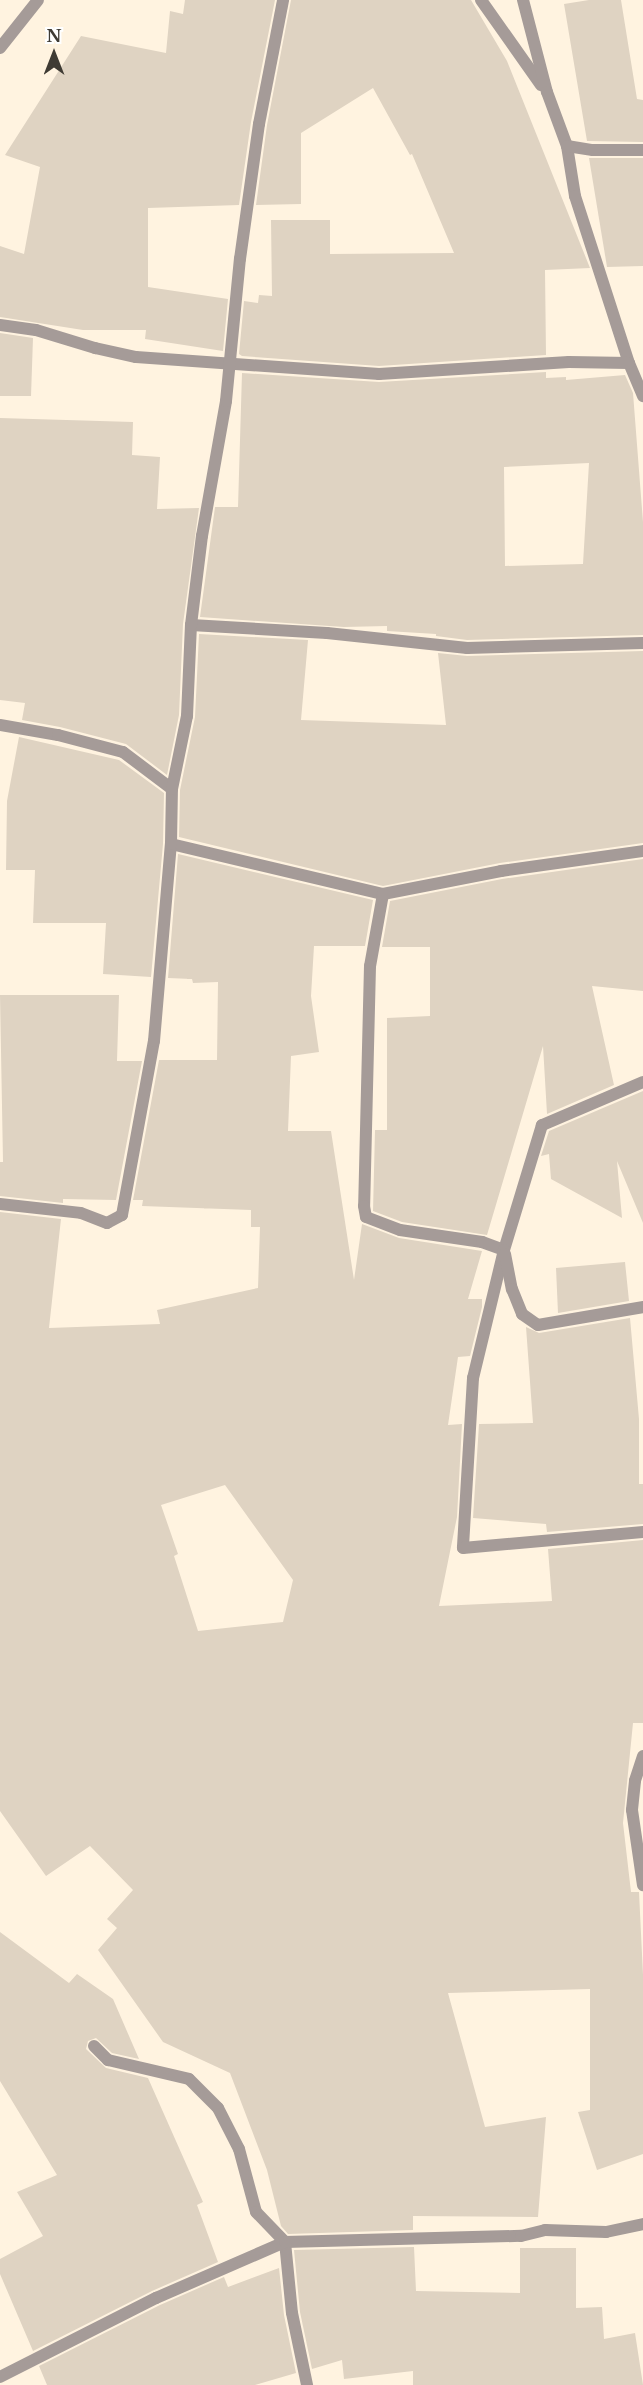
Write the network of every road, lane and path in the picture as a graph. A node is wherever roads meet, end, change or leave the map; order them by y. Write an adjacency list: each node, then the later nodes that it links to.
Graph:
1 (38, 0): 5 (street)
2 (283, 0): 10 (street)
3 (481, 0): 6 (street)
4 (523, 0): 6 (street)
5 (0, 48)
6 (547, 92): 7 (street)
7 (567, 146): 8 (street); 11 (street)
8 (643, 150)
9 (0, 325): 10 (street)
10 (229, 363): 11 (street); 13 (street)
11 (629, 363): 12 (street)
12 (642, 391)
13 (191, 625): 14 (street); 16 (street)
14 (643, 643)
15 (0, 725): 16 (street)
16 (172, 789): 17 (street)
17 (171, 844): 19 (street); 21 (street)
18 (643, 851): 19 (street)
19 (383, 894): 22 (street)
20 (643, 1082): 22 (street)
21 (0, 1204)
22 (504, 1250): 23 (street); 24 (street)
23 (643, 1307)
24 (643, 1532)
25 (643, 1756): 26 (street)
26 (643, 1885)
27 (94, 2046): 29 (street)
28 (643, 2224): 29 (street)
29 (285, 2242): 30 (street); 31 (street)
30 (0, 2378)
31 (307, 2385)

